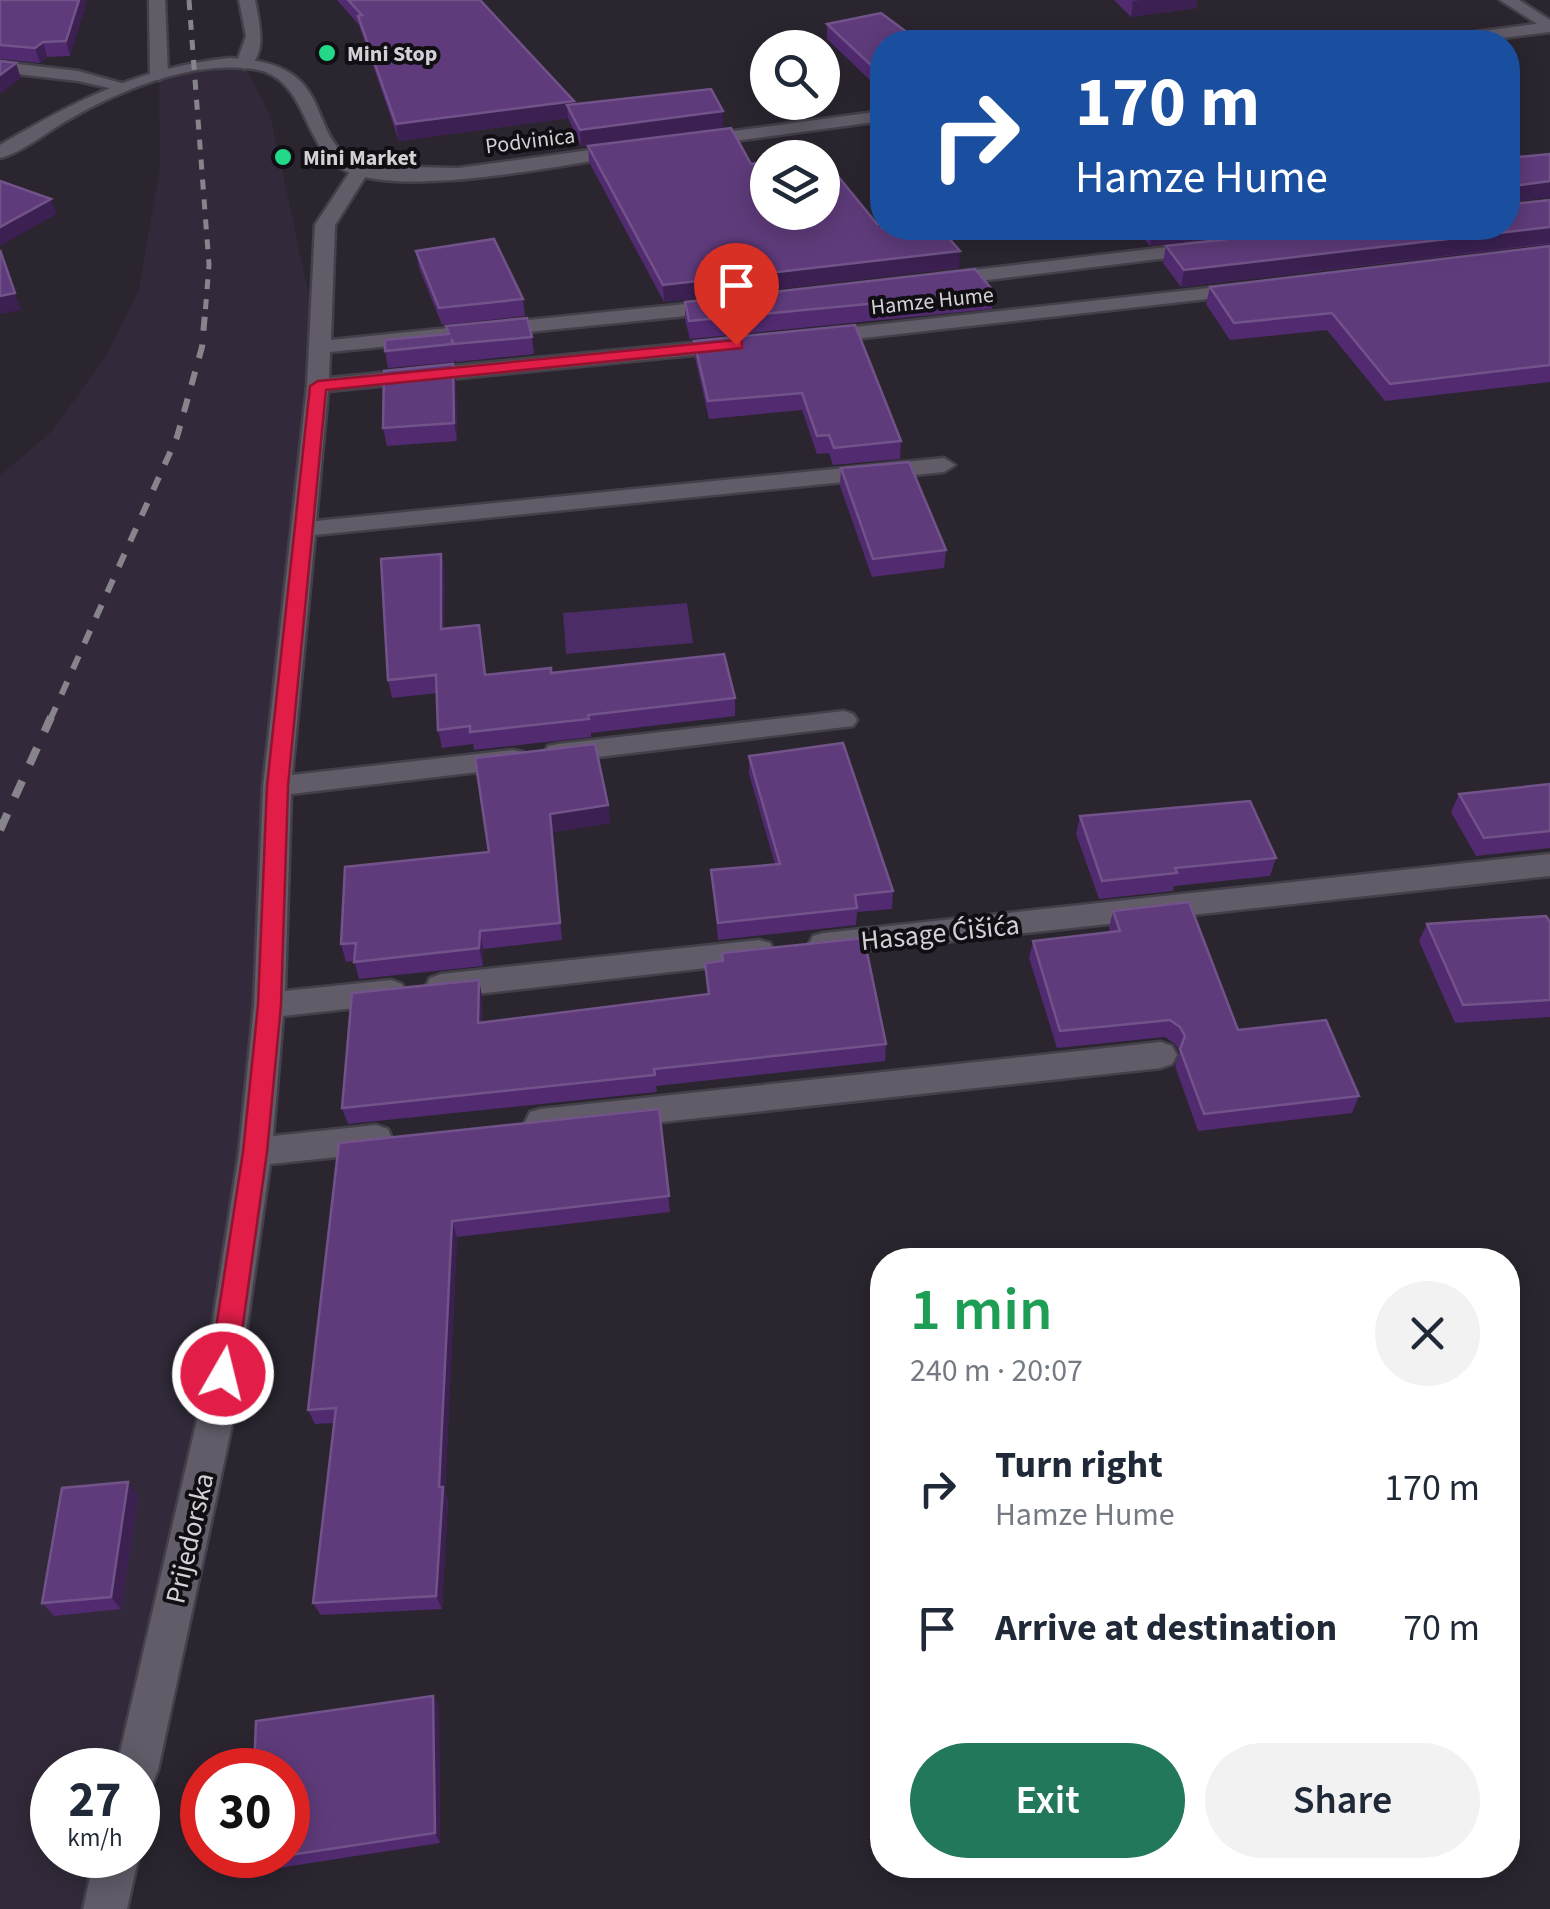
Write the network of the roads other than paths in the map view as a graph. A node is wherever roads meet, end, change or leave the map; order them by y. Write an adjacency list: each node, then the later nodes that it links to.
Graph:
1 (157, 0): 8 (street)
2 (246, 0): 6 (street)
3 (1508, 0): 4 (street)
4 (1550, 27): 5 (street)
5 (1520, 31)
6 (244, 64): 8 (street); 12 (street)
7 (0, 67): 9 (street)
8 (159, 75): 9 (street)
9 (122, 86): 11 (street)
10 (870, 118): 12 (street, Podvinica)
11 (0, 154)
12 (360, 171): 19 (street, Prijedorska)
13 (1222, 247): 14 (street)
14 (909, 284)
15 (1276, 286): 17 (street, Hamze Hume)
16 (753, 302): 19 (street)
17 (806, 338)
18 (748, 344): 20 (street)
19 (320, 347): 20 (street, Prijedorska)
20 (318, 386): 22 (street, Prijedorska)
21 (944, 466): 22 (street)
22 (305, 529): 24 (street, Prijedorska)
23 (844, 720): 24 (street)
24 (277, 786): 26 (street, Prijedorska)
25 (1550, 865): 26 (street, Hasage Ćišića)
26 (270, 1005): 30 (street, Prijedorska)
27 (1161, 1055): 28 (street)
28 (511, 1125)
29 (412, 1136): 30 (street)
30 (255, 1152): 31 (street, Prijedorska)
31 (142, 1748)
32 (112, 1878): 33 (street)
33 (105, 1909)

